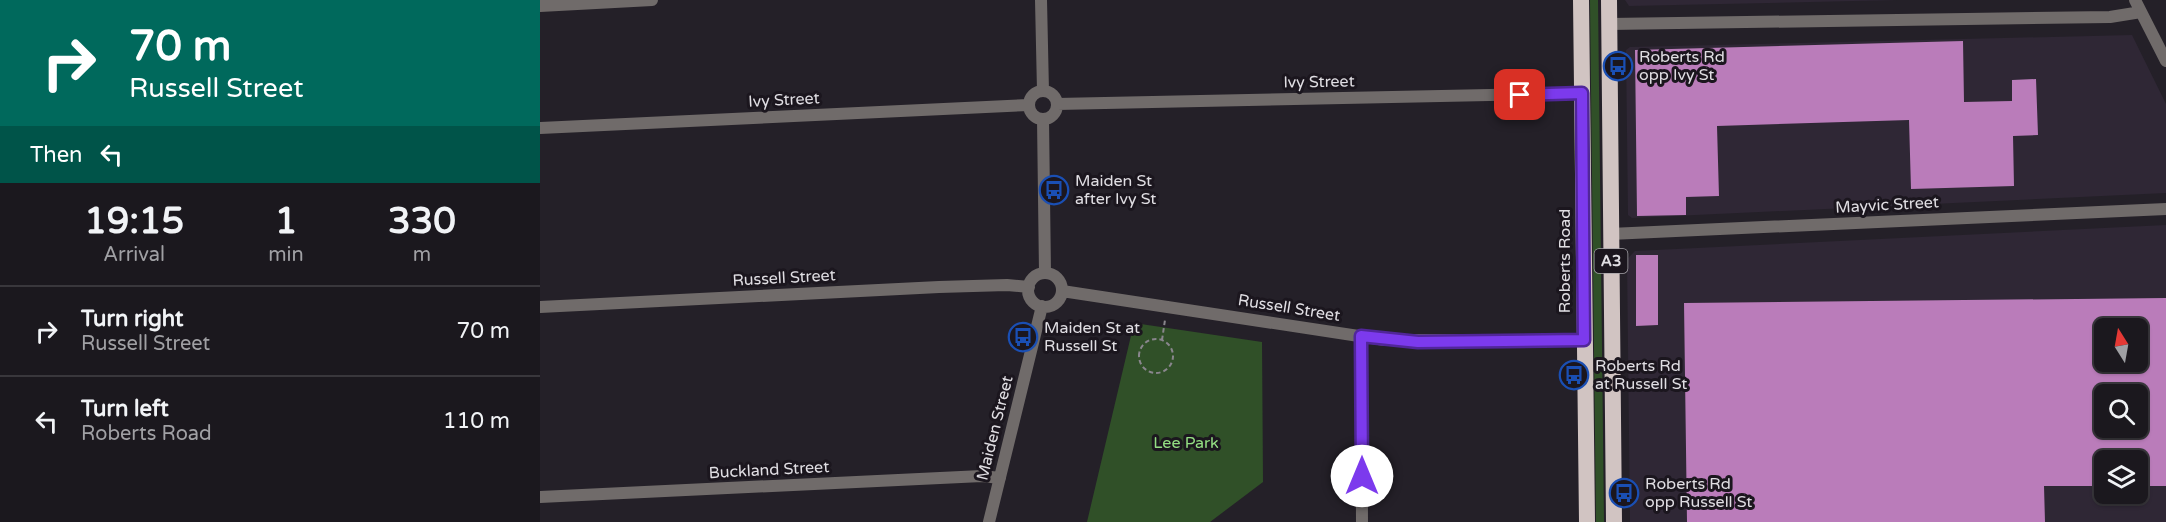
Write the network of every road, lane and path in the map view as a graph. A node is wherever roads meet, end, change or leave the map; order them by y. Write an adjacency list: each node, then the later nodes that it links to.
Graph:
1 (652, 0): 6 (street)
2 (1041, 0): 10 (street)
3 (1581, 0): 11 (highway, Roberts Road / A3)
4 (1609, 0): 8 (highway, A3)
5 (2135, 0): 7 (street)
6 (540, 6)
7 (2141, 12): 8 (street); 9 (street)
8 (1609, 24): 17 (highway, A3)
9 (2166, 61)
10 (1043, 91): 12 (street); 13 (street)
11 (1582, 93): 12 (street, Ivy Street); 26 (highway, Roberts Road / A3)
12 (1057, 104): 14 (street)
13 (1029, 105): 14 (street); 15 (street, Ivy Street)
14 (1043, 119): 18 (street)
15 (540, 128)
16 (2166, 209): 17 (street, Mayvic Street)
17 (1610, 234): 32 (highway, A3)
18 (1045, 273): 19 (street); 20 (street)
19 (1029, 287): 22 (street); 23 (street, Russell Street)
20 (1062, 291): 21 (street, Russell Street); 22 (street)
21 (1167, 305): 24 (street, Russell Street); 25 (path)
22 (1042, 306): 27 (street, Maiden Street)
23 (540, 307)
24 (1361, 336): 26 (street, Russell Street); 30 (street)
25 (1162, 340): 25 (path)
26 (1584, 340): 31 (highway, Roberts Road / A3)
27 (1000, 477): 28 (street, Buckland Street); 29 (street, Maiden Street)
28 (540, 497)
29 (989, 522)
30 (1362, 522)
31 (1587, 522)
32 (1614, 522)

